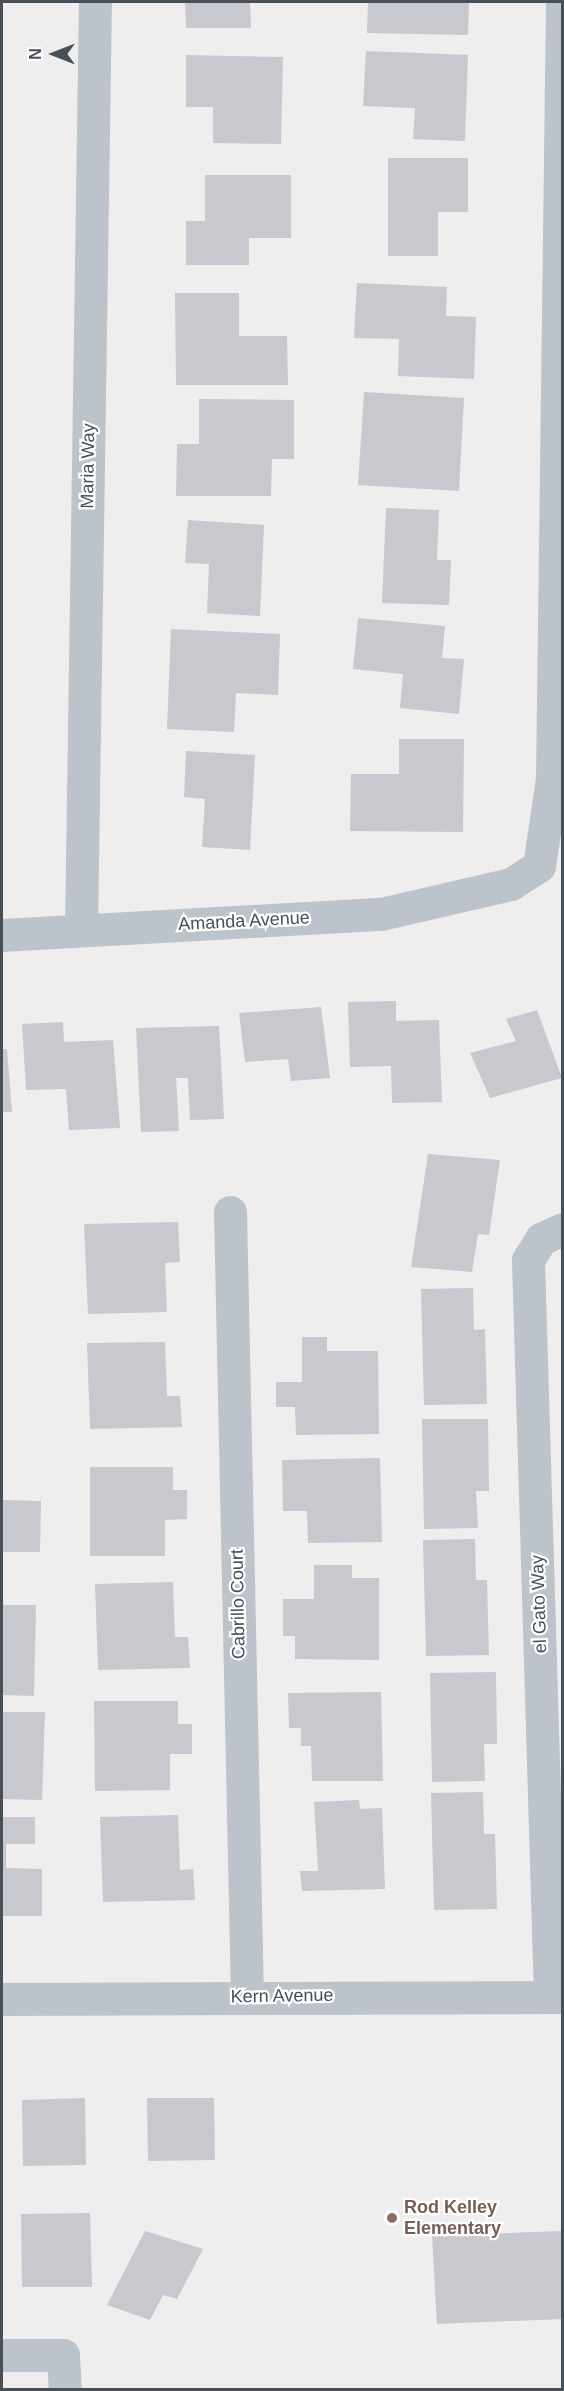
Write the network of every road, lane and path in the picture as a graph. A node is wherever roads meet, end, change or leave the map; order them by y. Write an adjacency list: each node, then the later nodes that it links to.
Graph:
1 (95, 2): 3 (street, Maria Way)
2 (562, 2): 3 (street, Amanda Avenue)
3 (81, 930): 4 (street, Amanda Avenue)
4 (2, 935)
5 (230, 1212): 7 (street, Cabrillo Court)
6 (562, 1229): 8 (street, el Gato Way)
7 (247, 1996): 8 (street, Kern Avenue); 9 (street, Kern Avenue)
8 (556, 1997)
9 (2, 1999)
10 (2, 2355): 11 (street)
11 (65, 2390)

